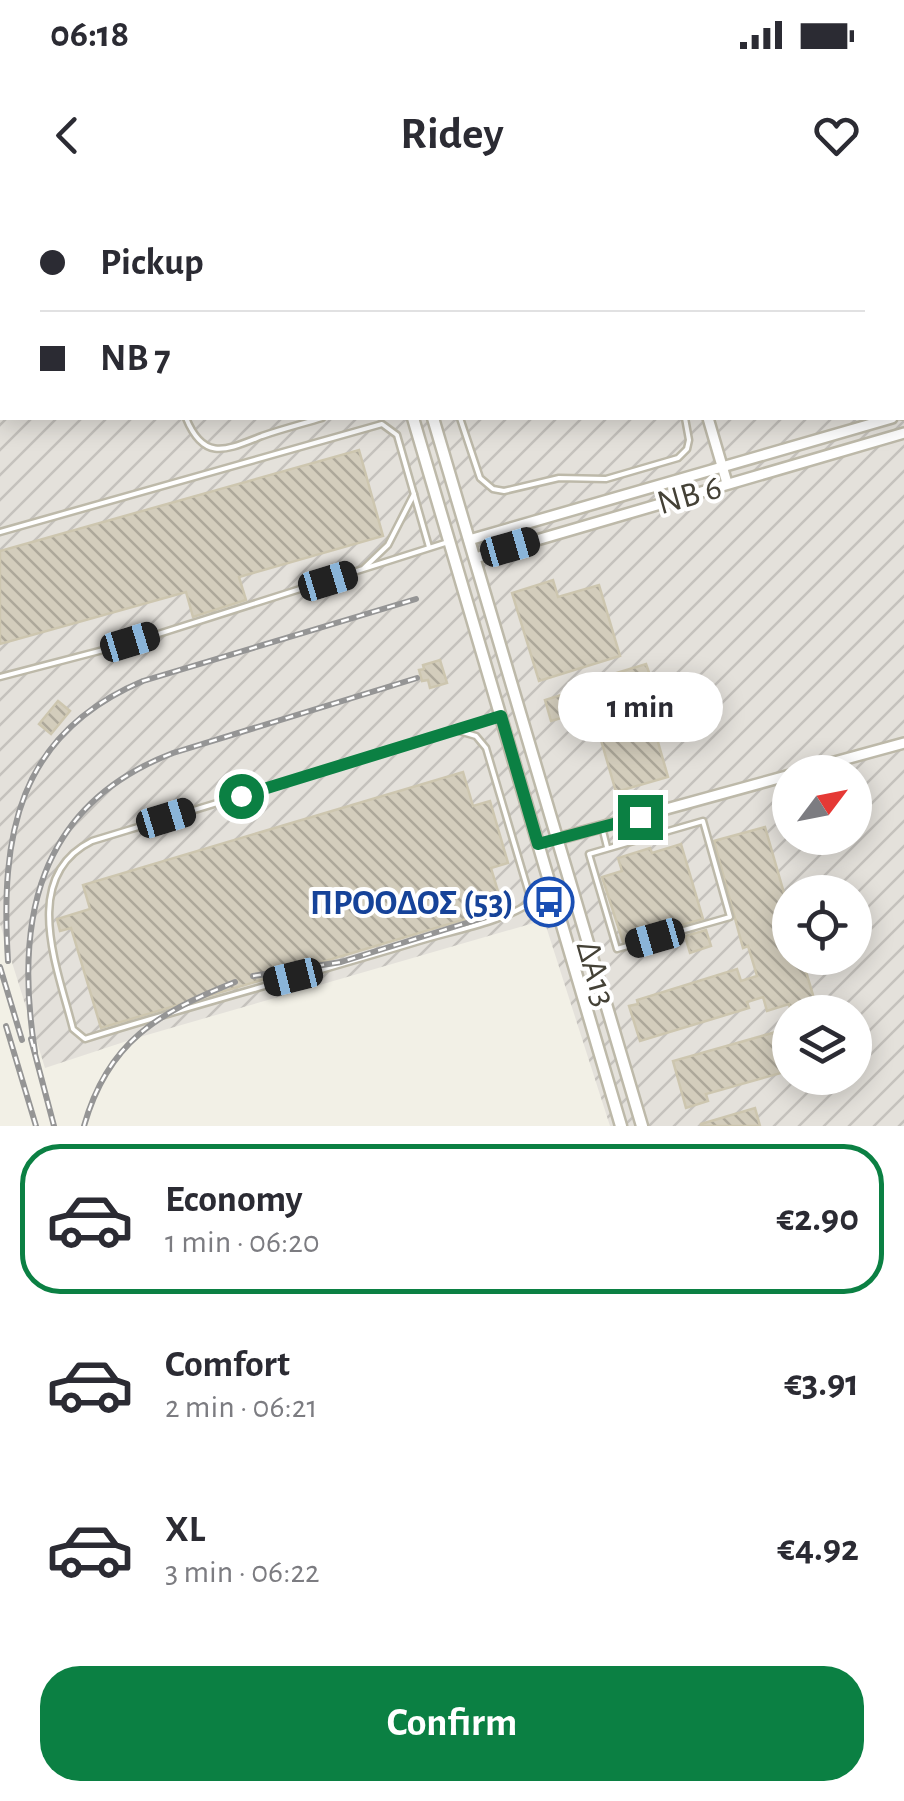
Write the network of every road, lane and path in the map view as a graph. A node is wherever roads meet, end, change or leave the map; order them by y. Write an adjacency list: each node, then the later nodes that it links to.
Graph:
1 (187, 420): 10 (lane)
2 (285, 420): 10 (lane)
3 (315, 420): 10 (lane)
4 (415, 420): 18 (street, ΔΑ13)
5 (434, 420): 16 (street, ΔΑ13)
6 (461, 420): 7 (lane)
7 (686, 420)
8 (709, 420): 12 (street)
9 (885, 420): 12 (street, ΝΒ 6)
10 (288, 428)
11 (904, 433): 13 (street, ΝΒ 6)
12 (722, 466): 13 (street); 16 (street, ΝΒ 6)
13 (727, 483): 19 (street, ΝΒ 6)
14 (414, 494): 15 (lane); 17 (lane); 20 (lane)
15 (0, 532)
16 (469, 540): 18 (street); 19 (street, ΔΑ13)
17 (429, 548): 18 (lane); 20 (lane)
18 (452, 548): 19 (street); 22 (street, ΔΑ13)
19 (474, 558): 28 (street, ΔΑ13)
20 (362, 570): 21 (lane)
21 (0, 677)
22 (501, 716): 23 (lane); 29 (street, ΔΑ13)
23 (459, 731): 23 (lane)
24 (904, 743): 25 (street)
25 (860, 755)
26 (772, 780): 27 (street)
27 (602, 827): 28 (street); 30 (lane)
28 (557, 839): 29 (street); 32 (street, ΔΑ13)
29 (538, 844): 31 (street, ΔΑ13)
30 (608, 849): 30 (lane)
31 (621, 1126)
32 (642, 1126)

